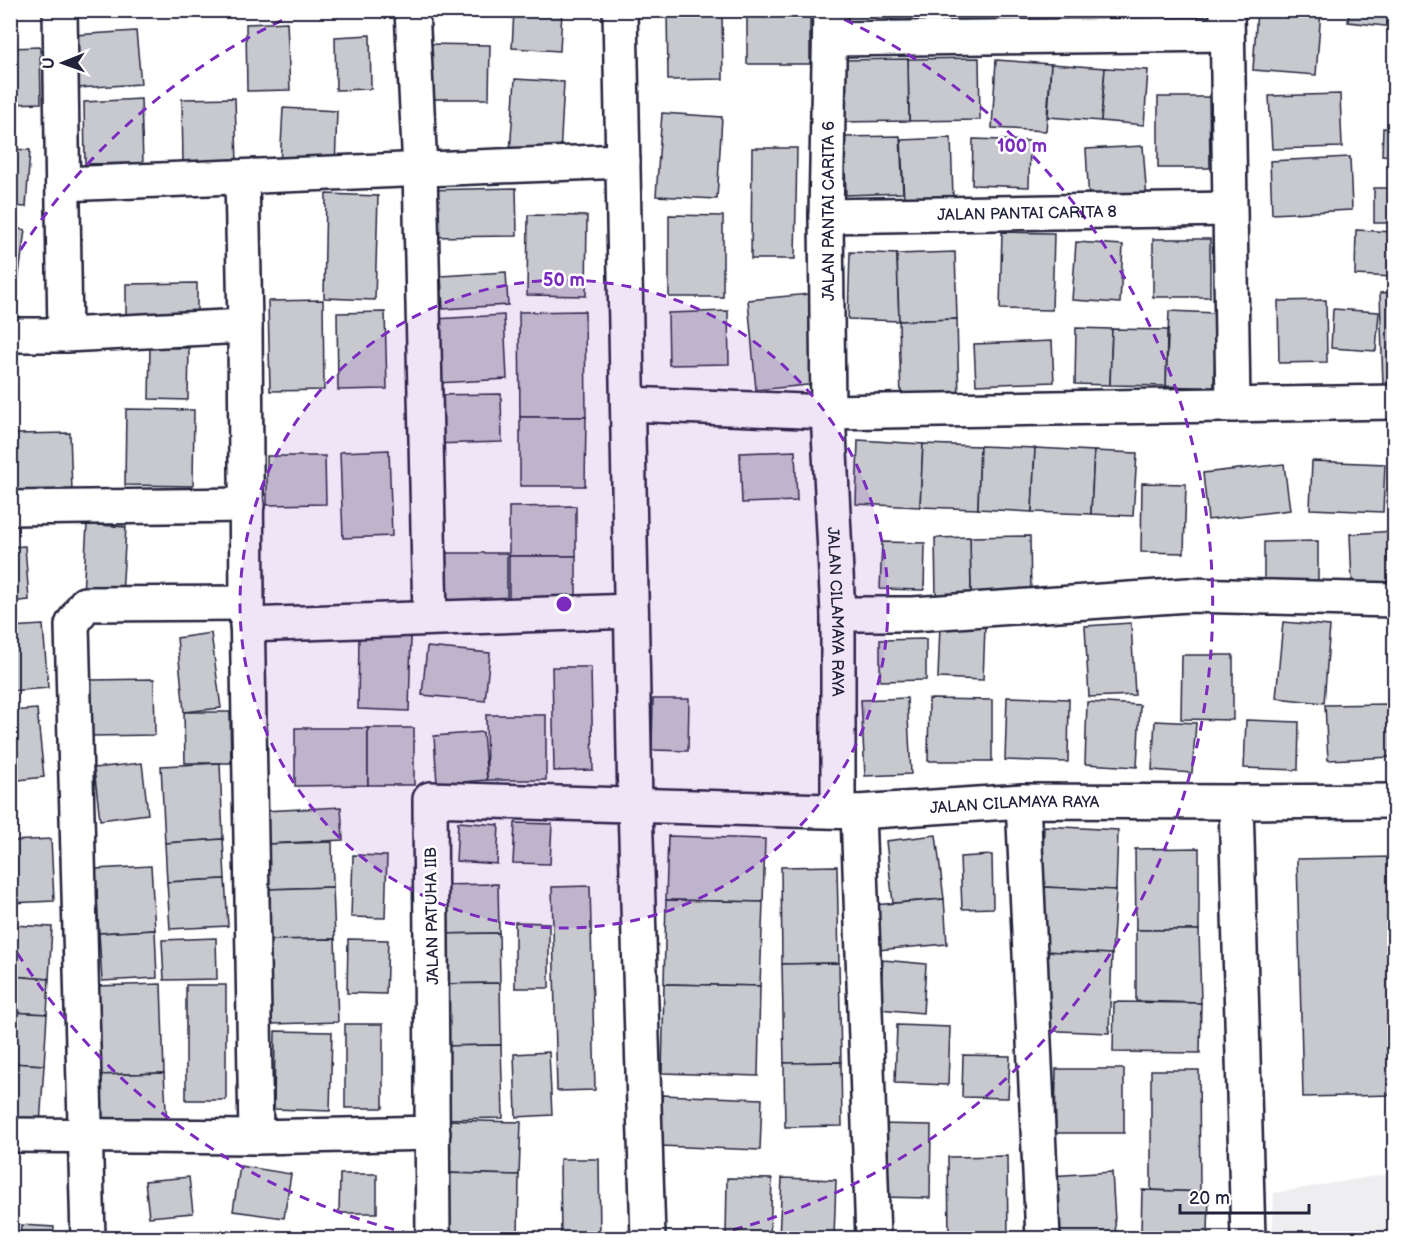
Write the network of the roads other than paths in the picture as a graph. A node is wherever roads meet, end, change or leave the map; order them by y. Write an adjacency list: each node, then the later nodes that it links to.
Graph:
1 (60, 10): 10 (street)
2 (412, 10): 8 (street)
3 (620, 10): 7 (street)
4 (1226, 22): 5 (street); 11 (street)
5 (1030, 24): 6 (street)
6 (830, 25): 12 (street, JALAN PANTAI CARITA 6)
7 (623, 161): 8 (street); 17 (street)
8 (420, 169): 9 (street); 26 (street)
9 (242, 177): 10 (street); 13 (street)
10 (63, 184): 14 (street)
11 (1229, 209): 12 (street, JALAN PANTAI CARITA 8); 18 (street)
12 (826, 216): 19 (street, JALAN PANTAI CARITA 6)
13 (245, 326): 14 (street); 20 (street)
14 (65, 334): 15 (street)
15 (10, 335)
16 (1395, 402): 18 (street)
17 (628, 404): 19 (street); 23 (street)
18 (1233, 405): 19 (street)
19 (828, 412): 25 (street, JALAN CILAMAYA RAYA)
20 (247, 505): 21 (street); 24 (street)
21 (10, 508)
22 (1395, 600): 25 (street)
23 (631, 611): 26 (street); 30 (street)
24 (247, 614): 26 (street); 34 (street); 35 (street)
25 (838, 614): 31 (street, JALAN CILAMAYA RAYA)
26 (430, 618)
27 (1023, 801): 29 (street, JALAN CILAMAYA RAYA); 31 (street, JALAN CILAMAYA RAYA); 40 (street)
28 (1395, 801): 29 (street, JALAN CILAMAYA RAYA)
29 (1236, 802): 41 (street)
30 (635, 805): 31 (street, JALAN CILAMAYA RAYA); 32 (street, JALAN PATUHA IIB); 38 (street)
31 (848, 812): 39 (street, JALAN CILAMAYA RAYA)
32 (433, 1133): 35 (street); 37 (street, JALAN PATUHA IIB)
33 (10, 1135): 34 (street)
34 (86, 1136): 35 (street); 36 (street)
35 (256, 1137)
36 (88, 1239)
37 (434, 1239)
38 (648, 1239)
39 (873, 1239)
40 (1043, 1239)
41 (1248, 1239)

